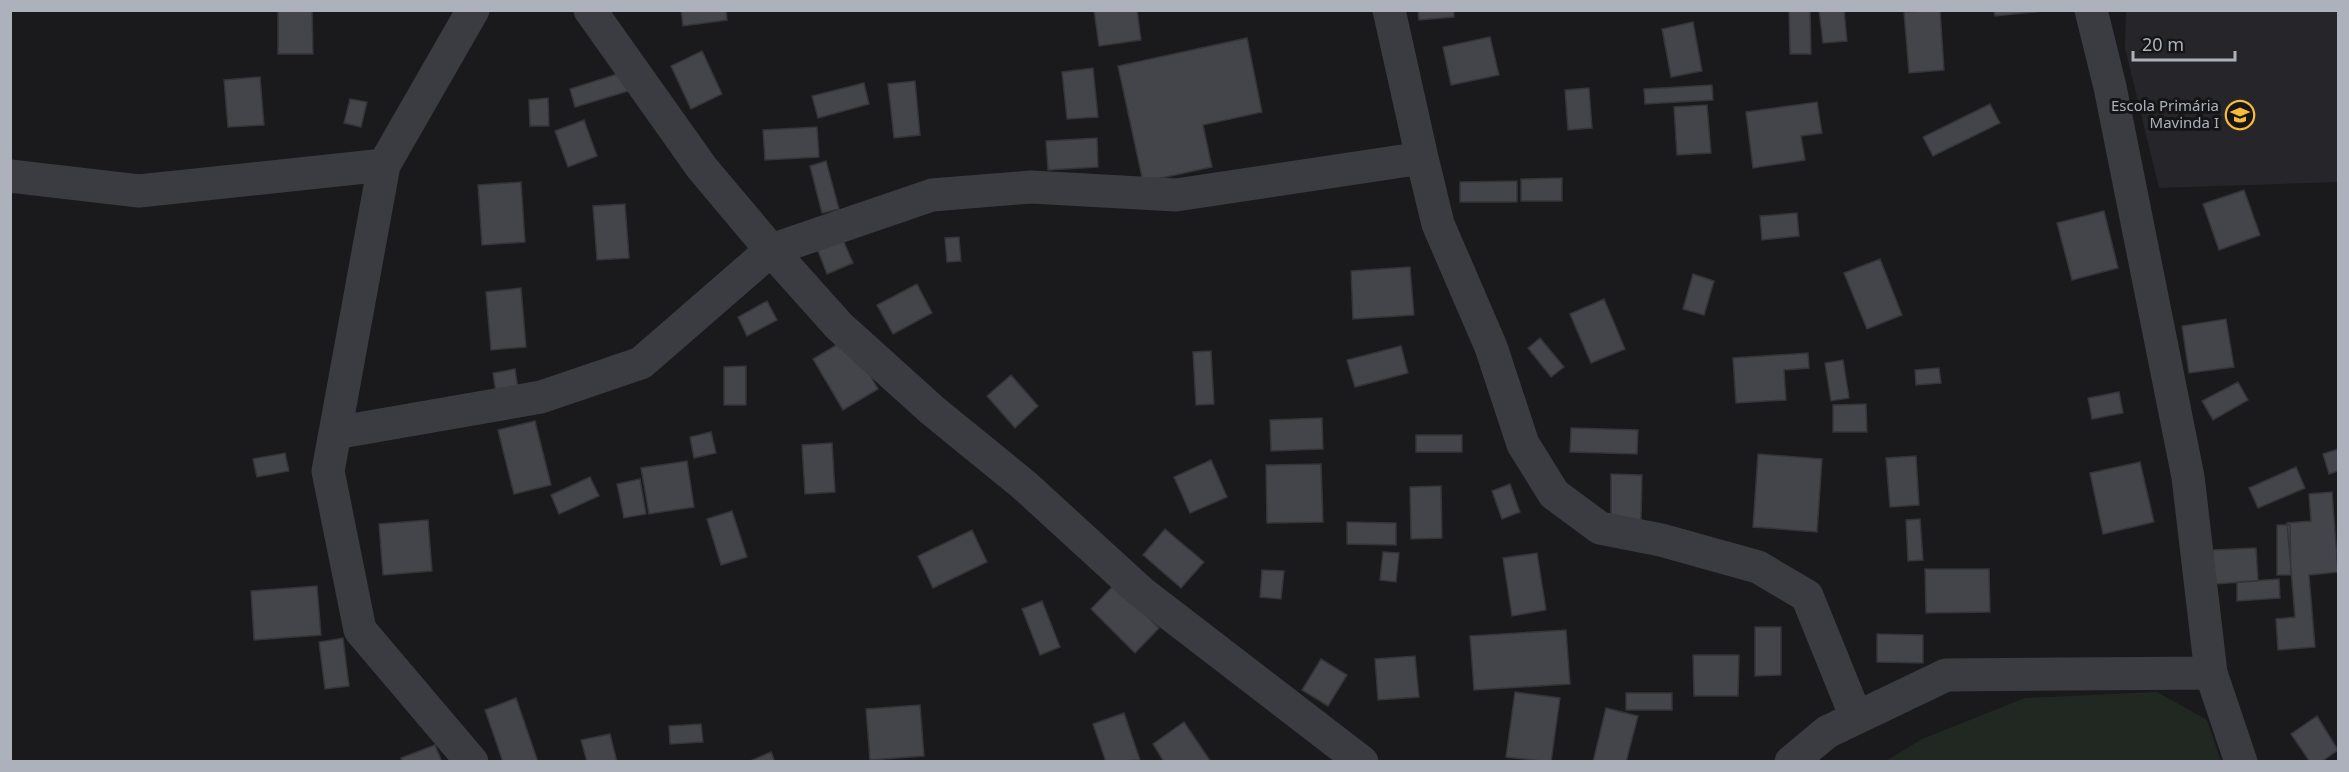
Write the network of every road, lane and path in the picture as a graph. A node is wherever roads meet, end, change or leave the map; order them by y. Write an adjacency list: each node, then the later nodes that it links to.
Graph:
1 (473, 10): 8 (street)
2 (590, 10): 10 (street)
3 (1389, 10): 7 (street)
4 (2091, 10): 6 (street)
5 (2108, 10): 6 (street)
6 (2110, 87): 12 (street)
7 (1422, 158): 10 (street); 13 (street)
8 (384, 165): 9 (street); 11 (street)
9 (10, 176)
10 (771, 250): 11 (street); 15 (street)
11 (335, 433): 14 (street)
12 (2211, 673): 13 (street); 17 (street)
13 (1857, 717): 16 (street)
14 (472, 762)
15 (1362, 762)
16 (1791, 762)
17 (2241, 762)

